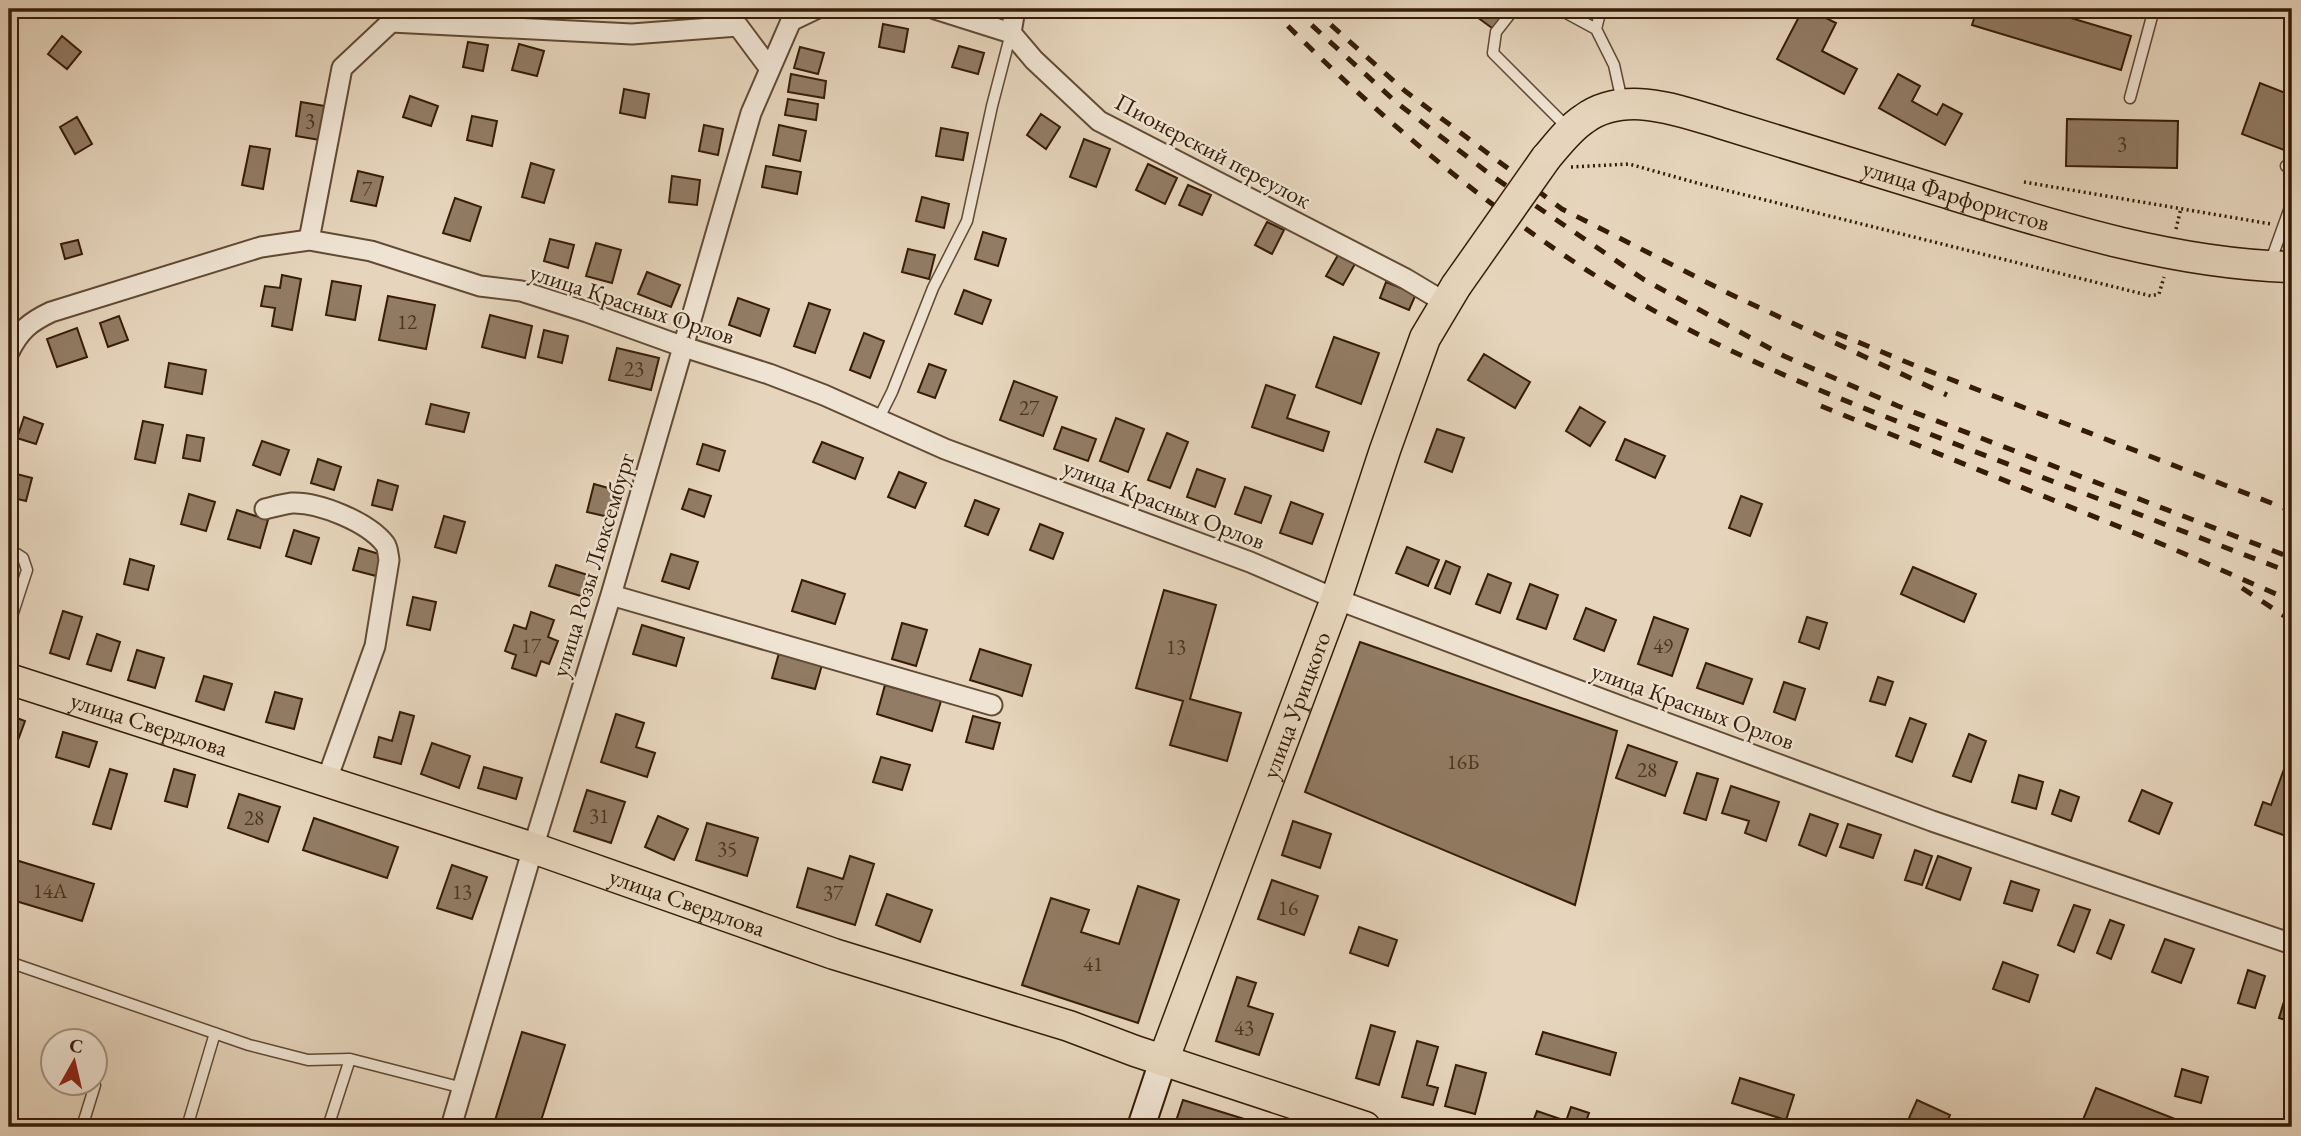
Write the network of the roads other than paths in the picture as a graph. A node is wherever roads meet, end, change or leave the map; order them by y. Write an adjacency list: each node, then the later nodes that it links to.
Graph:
1 (816, 9): 10 (street, улица Розы Люксембург)
2 (935, 9): 9 (street)
3 (1015, 9): 9 (street)
4 (1514, 9): 13 (lane)
5 (1559, 9): 8 (lane)
6 (1601, 9): 8 (lane)
7 (2154, 9): 11 (lane)
8 (1596, 29): 12 (lane)
9 (1011, 33): 17 (street, Пионерский переулок); 20 (lane)
10 (770, 69): 15 (street); 19 (street, улица Розы Люксембург)
11 (2130, 98)
12 (1623, 105): 13 (main road); 16 (main road, улица Фарфористов)
13 (1570, 130): 17 (main road, улица Урицкого, bridge)
14 (2292, 202): 16 (lane)
15 (309, 240): 18 (street, улица Красных Орлов); 19 (street, улица Красных Орлов)
16 (2281, 267)
17 (1451, 294): 24 (main road, улица Урицкого)
18 (12, 345)
19 (684, 348): 20 (street, улица Красных Орлов); 23 (street, улица Розы Люксембург)
20 (878, 420): 24 (street, улица Красных Орлов)
21 (265, 509): 28 (street)
22 (9, 549): 25 (lane)
23 (611, 595): 27 (street); 29 (street, улица Розы Люксембург)
24 (1336, 599): 30 (street, улица Красных Орлов); 34 (main road, улица Урицкого)
25 (9, 625)
26 (9, 679): 28 (main road, улица Свердлова)
27 (992, 705)
28 (326, 782): 29 (main road, улица Свердлова)
29 (533, 848): 34 (main road, улица Свердлова); 35 (street, улица Розы Люксембург)
30 (2292, 944)
31 (9, 962): 32 (lane)
32 (215, 1033): 33 (lane); 38 (lane)
33 (350, 1059): 35 (lane); 39 (lane)
34 (1163, 1061): 41 (main road, улица Урицкого); 42 (main road, улица Свердлова)
35 (463, 1088): 40 (street, улица Розы Люксембург)
36 (91, 1098): 37 (lane)
37 (82, 1127)
38 (187, 1127)
39 (328, 1127)
40 (451, 1127)
41 (1141, 1127)
42 (1366, 1127)

